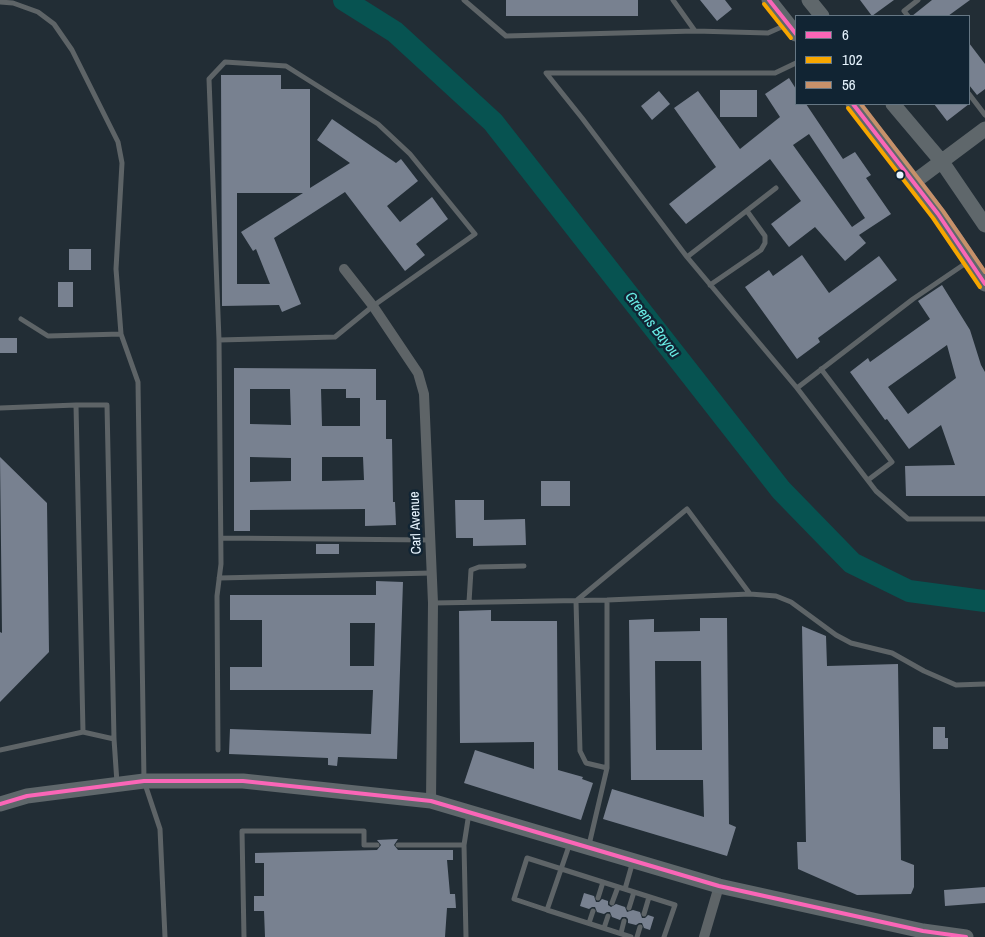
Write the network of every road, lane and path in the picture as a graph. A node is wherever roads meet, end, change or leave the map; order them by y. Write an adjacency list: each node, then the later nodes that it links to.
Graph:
1 (464, 0): 8 (lane)
2 (673, 0): 8 (lane)
3 (769, 0): 7 (street)
4 (918, 0): 6 (lane)
5 (0, 2): 27 (lane)
6 (907, 15)
7 (794, 26): 8 (lane)
8 (695, 31)
9 (795, 64): 20 (lane)
10 (970, 95): 13 (lane)
11 (854, 105): 16 (street)
12 (894, 105): 15 (street)
13 (985, 115)
14 (985, 129): 15 (street)
15 (942, 162): 16 (street); 19 (street)
16 (914, 182): 21 (street)
17 (776, 188): 18 (lane)
18 (747, 211): 20 (lane); 24 (lane)
19 (985, 225)
20 (687, 257): 24 (lane)
21 (970, 260): 23 (street); 29 (lane)
22 (344, 269): 25 (street, Carl Avenue)
23 (985, 284)
24 (710, 285): 30 (lane)
25 (373, 306): 28 (lane); 28 (lane); 36 (street, Carl Avenue)
26 (21, 319): 27 (lane)
27 (121, 334): 51 (lane)
28 (219, 340): 35 (lane)
29 (822, 369): 30 (lane); 33 (lane)
30 (797, 388): 33 (lane)
31 (76, 405): 32 (lane); 46 (lane); 47 (lane)
32 (0, 408)
33 (868, 480): 34 (lane)
34 (985, 519)
35 (221, 538): 36 (lane); 39 (lane)
36 (430, 540): 38 (street, Carl Avenue)
37 (524, 566): 43 (lane)
38 (432, 573): 39 (lane); 44 (street, Carl Avenue)
39 (219, 578): 49 (lane)
40 (750, 594): 41 (lane); 42 (lane); 45 (lane)
41 (576, 600): 42 (lane); 43 (lane); 50 (lane)
42 (608, 600): 50 (lane)
43 (469, 602): 44 (lane)
44 (433, 603): 53 (street, Carl Avenue)
45 (985, 684)
46 (83, 732): 47 (lane); 48 (lane)
47 (114, 739): 52 (lane)
48 (0, 750)
49 (218, 750)
50 (607, 768): 60 (lane)
51 (144, 781): 52 (street); 53 (street); 81 (lane)
52 (117, 784): 54 (street)
53 (431, 801): 55 (street)
54 (0, 804)
55 (470, 812): 56 (street); 59 (lane)
56 (571, 842): 60 (street); 62 (lane)
57 (377, 845): 82 (lane)
58 (398, 845): 59 (lane)
59 (464, 845): 83 (lane)
60 (588, 848): 61 (street)
61 (634, 861): 64 (street); 66 (lane)
62 (561, 869): 63 (lane); 72 (lane); 72 (lane)
63 (603, 882): 65 (lane); 69 (lane)
64 (719, 886): 87 (street); 88 (street)
65 (618, 887): 66 (lane); 70 (lane)
66 (625, 889): 67 (lane)
67 (634, 892): 68 (lane); 71 (lane)
68 (650, 897): 74 (lane); 86 (lane)
69 (598, 898)
70 (612, 903)
71 (629, 908)
72 (547, 910): 77 (lane)
73 (593, 911): 77 (lane)
74 (644, 914)
75 (608, 916): 79 (lane)
76 (624, 921): 80 (lane)
77 (589, 923): 79 (lane)
78 (640, 927): 85 (lane)
79 (604, 928): 80 (lane)
80 (620, 934): 84 (lane)
81 (165, 937)
82 (244, 937)
83 (466, 937)
84 (632, 937)
85 (637, 937)
86 (664, 937)
87 (704, 937)
88 (966, 937)

